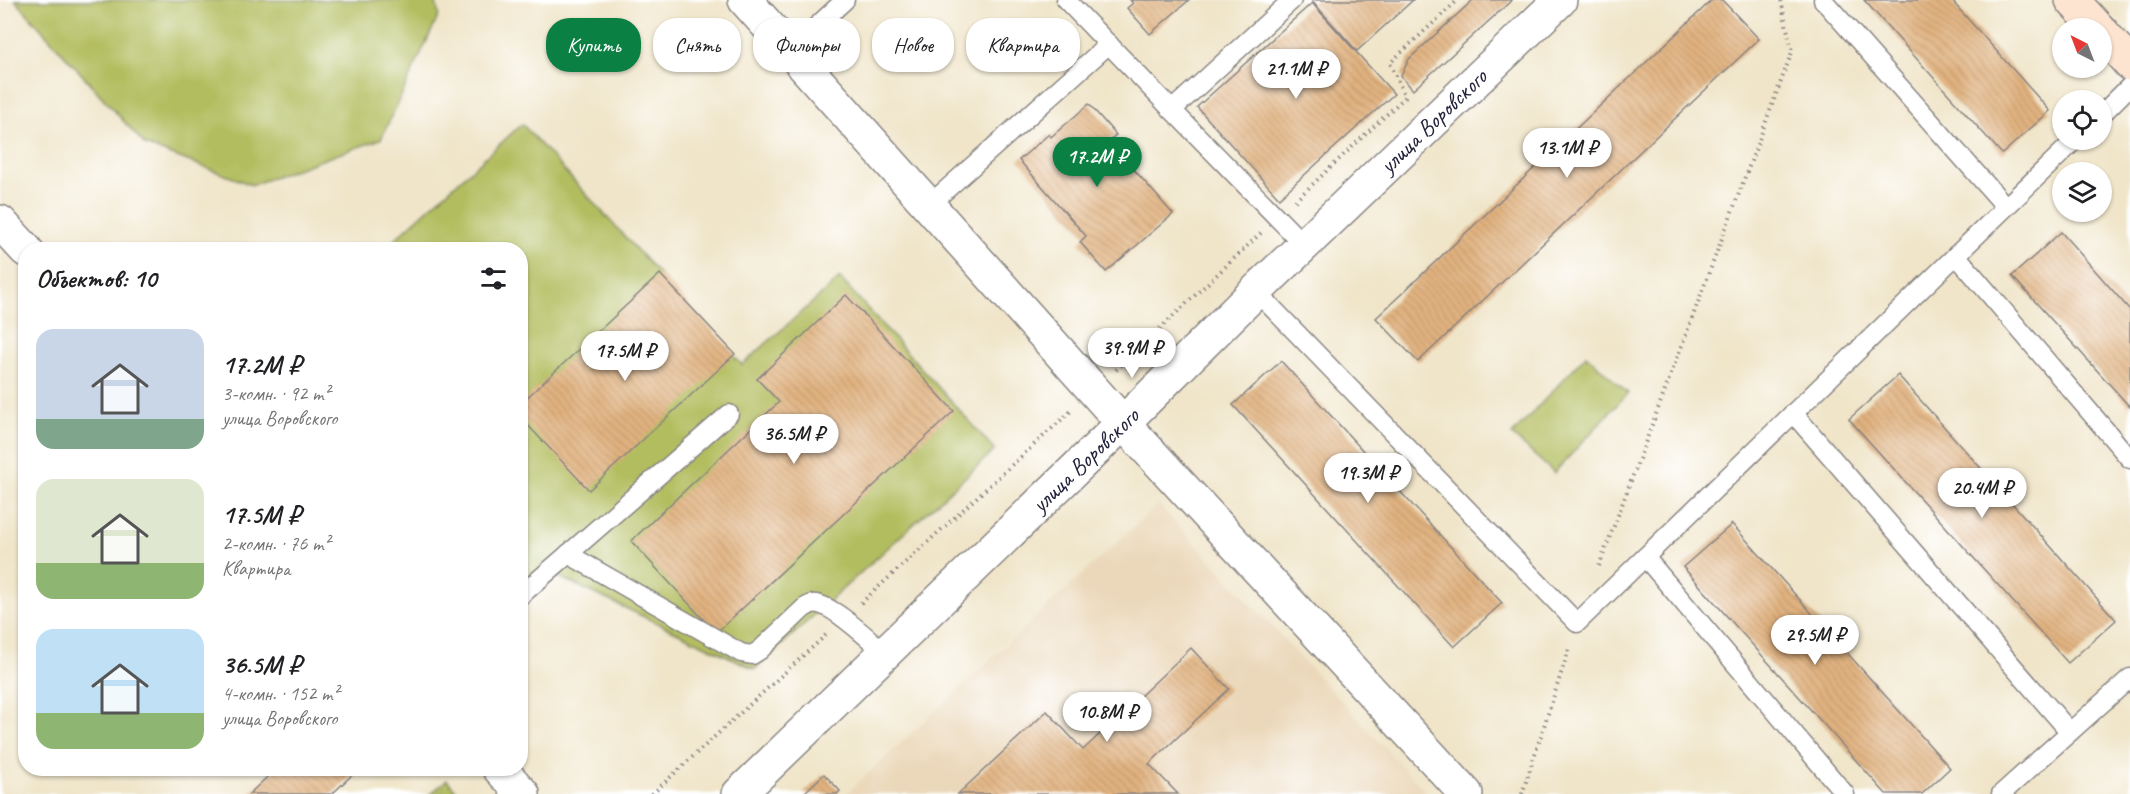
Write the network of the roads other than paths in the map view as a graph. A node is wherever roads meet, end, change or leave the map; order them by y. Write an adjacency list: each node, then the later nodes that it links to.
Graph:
1 (745, 0): 8 (street)
2 (845, 0): 9 (lane)
3 (1066, 0): 12 (lane)
4 (1292, 0): 17 (lane)
5 (1560, 0): 23 (street, улица Воровского)
6 (1823, 0): 20 (lane)
7 (2072, 0): 10 (street)
8 (762, 18)
9 (826, 18)
10 (2089, 18)
11 (2112, 43): 13 (street)
12 (1109, 44): 17 (lane); 19 (lane)
13 (2130, 64)
14 (811, 72): 19 (street)
15 (2130, 86): 16 (lane)
16 (2112, 104)
17 (1172, 110): 23 (lane)
18 (2065, 150): 20 (lane)
19 (929, 205): 28 (street)
20 (2006, 207): 24 (lane)
21 (0, 222): 22 (street)
22 (19, 242)
23 (1304, 245): 25 (street, улица Воровского)
24 (1956, 255): 26 (lane); 29 (lane)
25 (1256, 291): 28 (street, улица Воровского); 31 (lane)
26 (1793, 413): 31 (lane); 35 (lane)
27 (729, 414): 30 (lane)
28 (1123, 423): 33 (street, улица Воровского); 39 (street)
29 (2130, 459)
30 (568, 554): 32 (lane); 33 (lane)
31 (1645, 557): 40 (lane)
32 (528, 589)
33 (885, 653): 38 (street, улица Воровского)
34 (2130, 678): 35 (lane)
35 (2070, 732): 41 (lane)
36 (506, 776): 37 (street)
37 (523, 794)
38 (739, 794)
39 (1466, 794)
40 (1845, 794)
41 (2001, 794)

